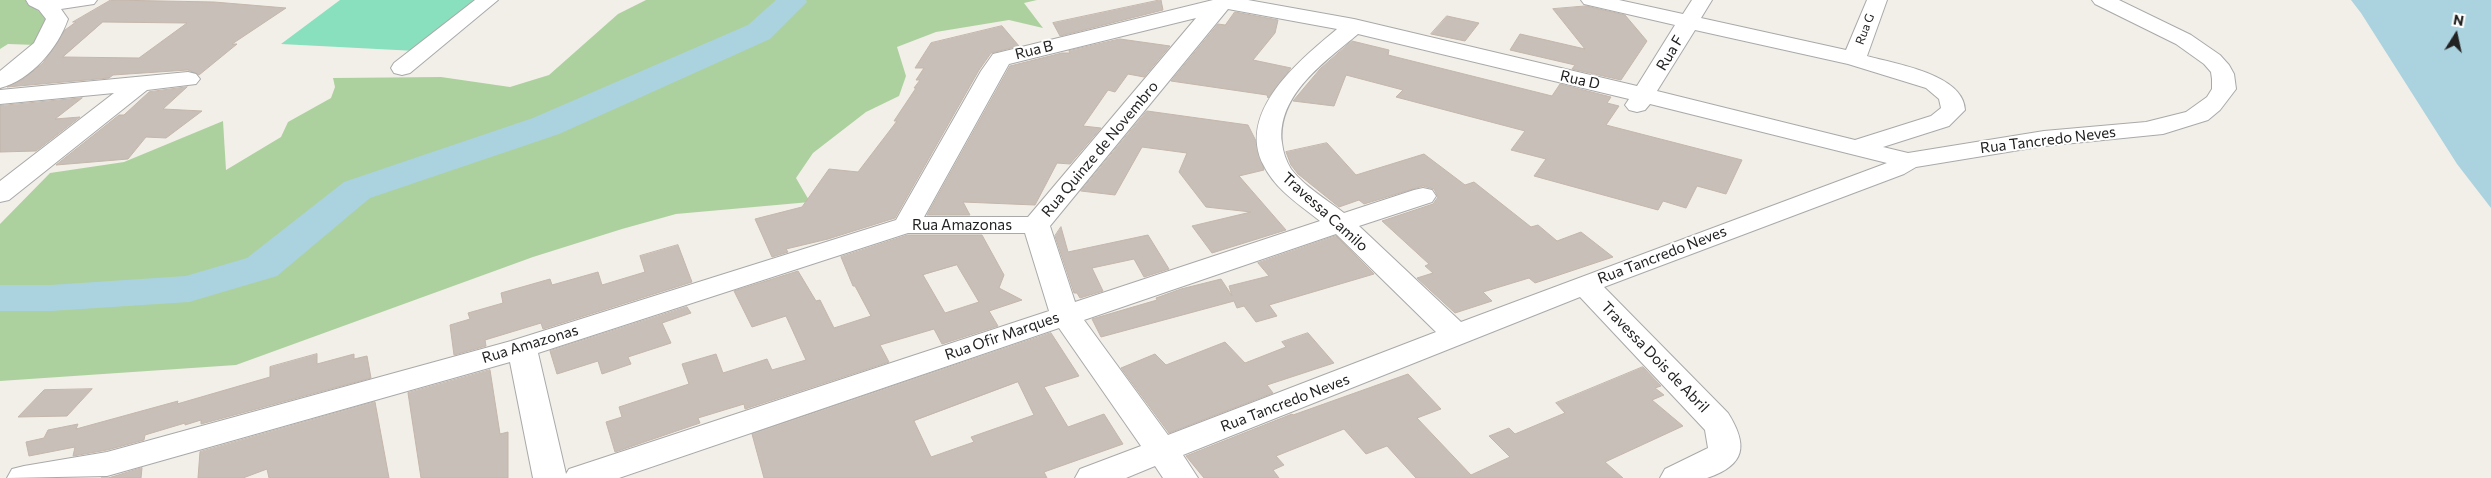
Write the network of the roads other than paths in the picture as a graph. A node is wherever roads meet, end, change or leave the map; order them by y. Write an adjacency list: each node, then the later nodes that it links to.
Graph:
1 (87, 0): 7 (street)
2 (488, 0): 12 (street)
3 (1592, 0): 9 (street)
4 (1702, 0): 9 (street, Rua F)
5 (1877, 0): 11 (street, Rua G)
6 (2102, 0): 19 (street, Rua Tancredo Neves)
7 (45, 2): 14 (street)
8 (1222, 3): 10 (street, Rua D); 23 (street, Rua B); 24 (street, Rua Quinze de Novembro)
9 (1689, 22): 11 (street); 17 (street, Rua F)
10 (1350, 30): 17 (street, Rua D); 22 (street, Travessa Camilo)
11 (1854, 59): 18 (street)
12 (402, 68)
13 (188, 79): 15 (street)
14 (0, 81)
15 (141, 83): 16 (street); 20 (street)
16 (0, 96)
17 (1641, 100): 18 (street, Rua D)
18 (1852, 151): 19 (street, Rua D)
19 (1902, 165): 25 (street, Rua Tancredo Neves)
20 (0, 194)
21 (1423, 196): 22 (street, Rua Ofir Marques)
22 (1340, 224): 26 (street, Rua Ofir Marques); 27 (street, Travessa Camilo)
23 (906, 225): 24 (street, Rua Amazonas); 28 (street, Rua Amazonas)
24 (1036, 225): 26 (street, Rua Quinze de Novembro)
25 (1584, 285): 27 (street, Rua Tancredo Neves); 35 (street, Travessa Dois de Abril)
26 (1066, 315): 29 (street, Rua Quinze de Novembro); 32 (street, Rua Ofir Marques)
27 (1458, 336): 29 (street, Rua Tancredo Neves)
28 (522, 348): 30 (street, Rua Amazonas); 31 (street)
29 (1161, 451): 33 (street, Rua Tancredo Neves); 34 (street, Rua Quinze de Novembro)
30 (24, 478)
31 (550, 478)
32 (581, 478)
33 (1092, 478)
34 (1181, 478)
35 (1677, 478)

